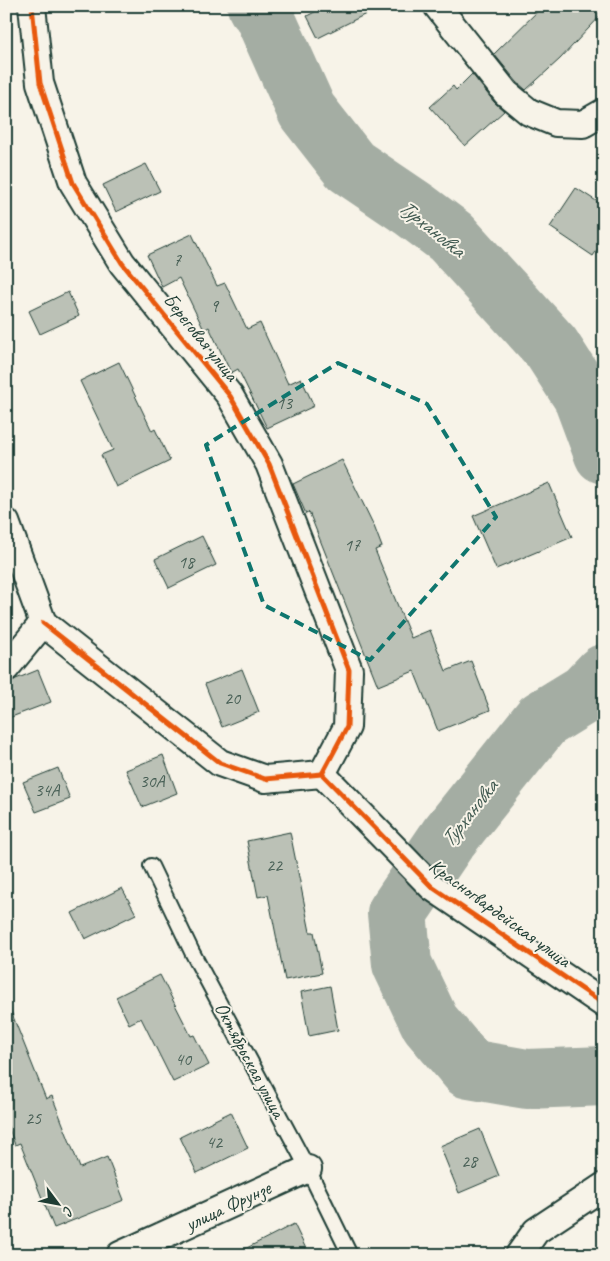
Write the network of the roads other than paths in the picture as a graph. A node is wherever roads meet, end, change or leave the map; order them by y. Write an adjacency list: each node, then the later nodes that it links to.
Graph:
1 (32, 6): 7 (street, Береговая улица)
2 (436, 6): 3 (street)
3 (604, 112)
4 (6, 522): 5 (street)
5 (43, 623): 6 (street); 7 (street)
6 (6, 668)
7 (322, 774): 9 (street, Красногвардейская улица)
8 (151, 866): 10 (lane, Октябрьская улица)
9 (604, 1004)
10 (308, 1169): 12 (street, улица Фрунзе); 13 (lane, Октябрьская улица)
11 (604, 1186): 14 (street)
12 (120, 1255)
13 (350, 1255)
14 (519, 1255)

